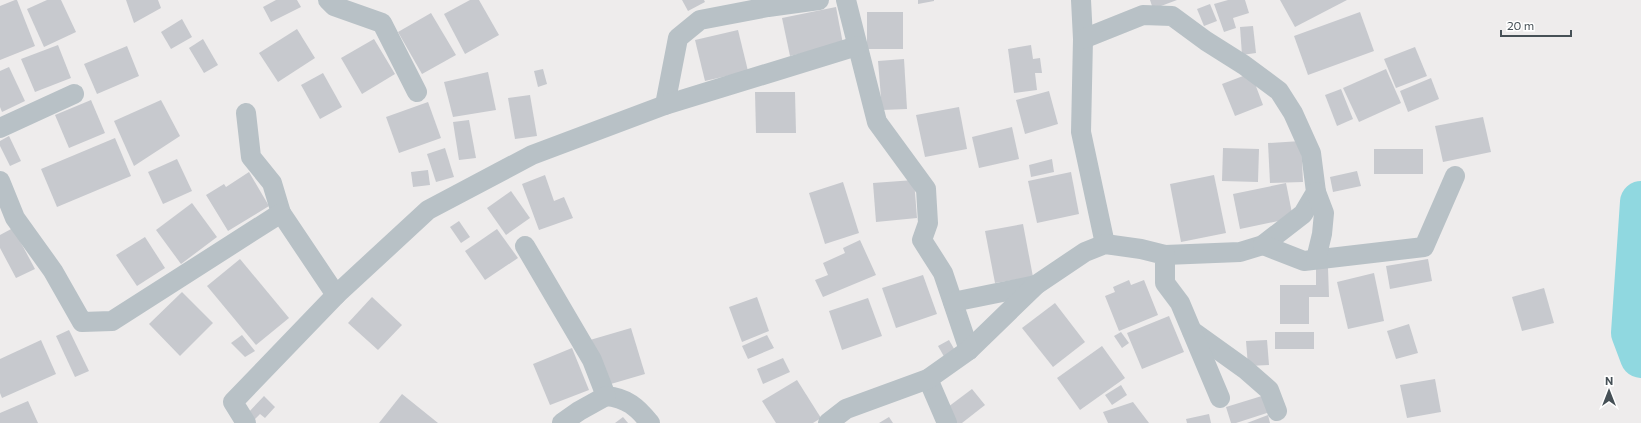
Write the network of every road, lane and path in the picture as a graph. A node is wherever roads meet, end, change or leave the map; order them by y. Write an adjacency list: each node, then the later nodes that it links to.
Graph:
1 (328, 0): 7 (street)
2 (819, 0): 9 (street)
3 (846, 0): 6 (street)
4 (1081, 0): 5 (street)
5 (1083, 39): 14 (street); 16 (street)
6 (857, 46): 9 (street); 23 (street)
7 (417, 92)
8 (74, 94): 11 (street)
9 (665, 105): 22 (street)
10 (246, 113): 15 (street)
11 (0, 128)
12 (1455, 176): 20 (street)
13 (0, 181): 15 (street)
14 (1316, 192): 17 (street); 20 (street)
15 (281, 213): 22 (street)
16 (1105, 244): 19 (street); 21 (street)
17 (1263, 245): 19 (street); 20 (street)
18 (525, 246): 27 (street)
19 (1165, 255): 24 (street)
20 (1316, 260)
21 (1036, 285): 23 (street); 25 (street)
22 (336, 296): 30 (street)
23 (953, 302): 25 (street)
24 (1192, 332): 28 (street); 29 (street)
25 (969, 350): 26 (street)
26 (928, 379): 33 (street); 34 (street)
27 (606, 396): 31 (street); 32 (street)
28 (1220, 398)
29 (1277, 411)
30 (246, 423)
31 (562, 423)
32 (650, 423)
33 (828, 423)
34 (947, 423)

